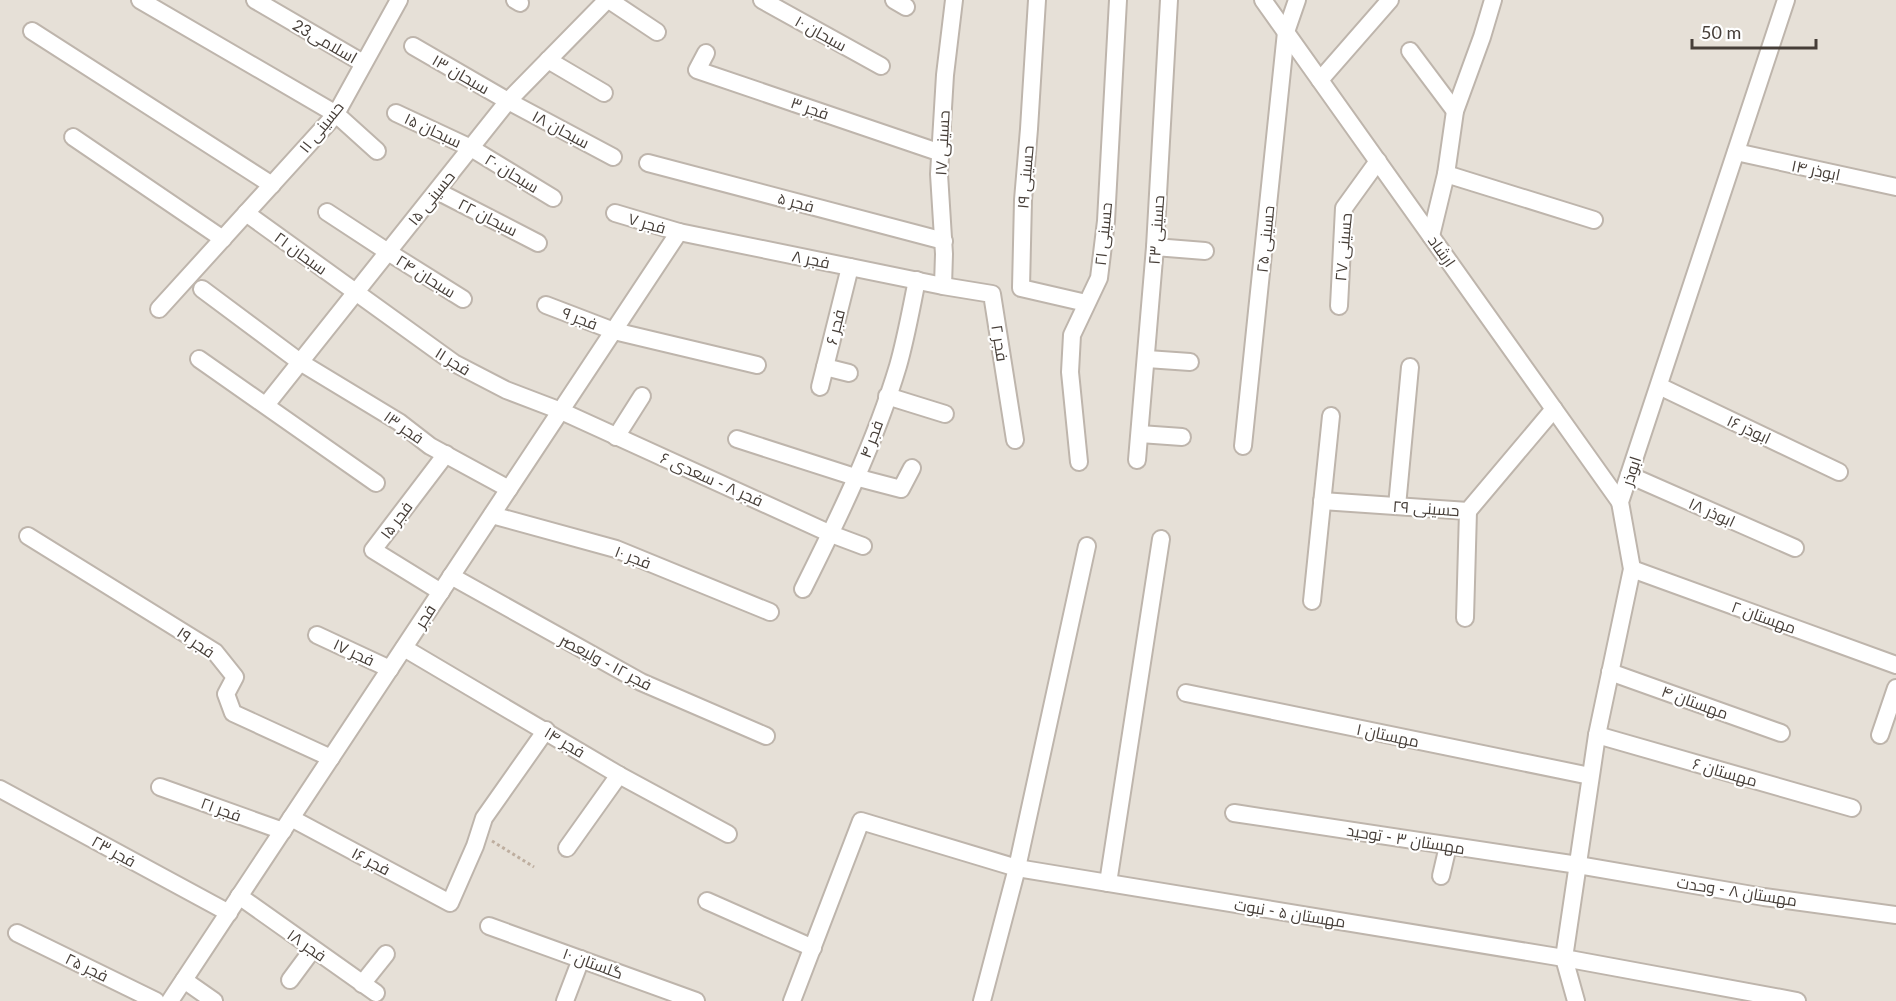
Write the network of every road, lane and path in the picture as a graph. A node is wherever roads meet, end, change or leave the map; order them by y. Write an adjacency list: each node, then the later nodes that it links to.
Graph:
1 (140, 0): 29 (street)
2 (255, 0): 22 (street, اسلامی23)
3 (399, 0): 22 (street, حسینی ۱۱)
4 (608, 0): 16 (street); 21 (street, حسینی ۱۵)
5 (762, 0): 23 (street, سبحان ۱۰)
6 (954, 0): 34 (street, حسینی ۱۷)
7 (1037, 0): 61 (street, حسینی ۱۹)
8 (1118, 0): 61 (street, حسینی ۲۱)
9 (1170, 0): 52 (street, حسینی ۲۳)
10 (1263, 0): 17 (street, ارشاد)
11 (1297, 0): 17 (street, حسینی ۲۵)
12 (1390, 0): 24 (street)
13 (1493, 0): 27 (street)
14 (1786, 0): 33 (street, ابوذر)
15 (32, 31): 39 (street)
16 (657, 32)
17 (1286, 32): 24 (street, ارشاد); 88 (street, حسینی ۲۵)
18 (413, 46): 26 (street, سبحان ۱۳)
19 (1410, 51): 27 (street)
20 (706, 53): 34 (street, فجر ۳)
21 (548, 60): 25 (street); 26 (street, حسینی ۱۵)
22 (363, 63): 29 (street, حسینی ۱۱)
23 (881, 66)
24 (1320, 80): 36 (street, ارشاد)
25 (604, 93)
26 (508, 101): 31 (street, حسینی ۱۵); 35 (street, سبحان ۱۸)
27 (1455, 111): 38 (street)
28 (396, 113): 31 (street, سبحان ۱۵)
29 (336, 114): 32 (street); 39 (street, حسینی ۱۱)
30 (73, 137): 49 (street)
31 (471, 148): 41 (street, حسینی ۱۵); 42 (street, سبحان ۲۰)
32 (377, 151)
33 (1736, 152): 40 (street, ابوذر ۱۴); 74 (street, ابوذر)
34 (941, 153): 50 (street, حسینی ۱۷)
35 (613, 157)
36 (1378, 161): 48 (street, ارشاد); 63 (street, حسینی ۲۷)
37 (648, 164): 50 (street, فجر ۵)
38 (1446, 174): 46 (street); 48 (street)
39 (272, 185): 44 (street, حسینی ۱۱)
40 (1896, 187)
41 (437, 191): 51 (street, سبحان ۲۲); 54 (street, حسینی ۱۵)
42 (554, 198)
43 (327, 212): 54 (street, سبحان ۲۴)
44 (246, 213): 49 (street, حسینی ۱۱); 59 (street, سبحان ۲۱)
45 (615, 213): 47 (street, فجر ۷)
46 (1594, 220)
47 (679, 232): 55 (street, فجر ۸); 65 (street, فجر)
48 (1431, 236): 79 (street, ارشاد)
49 (223, 239): 64 (street, حسینی ۱۱)
50 (944, 240): 57 (street, حسینی ۱۷)
51 (538, 243)
52 (1155, 247): 53 (street); 67 (street, حسینی ۲۳)
53 (1205, 251)
54 (388, 252): 59 (street, حسینی ۱۵); 60 (street, سبحان ۲۴)
55 (850, 267): 56 (street, فجر ۸); 71 (street, فجر ۶)
56 (917, 280): 57 (street, فجر ۸); 77 (street, فجر ۴)
57 (943, 286): 87 (street, فجر ۲)
58 (202, 289): 68 (street)
59 (355, 293): 68 (street, حسینی ۱۵); 80 (street, فجر ۱۱)
60 (464, 299)
61 (1086, 303): 91 (street, حسینی ۲۱)
62 (546, 305): 65 (street, فجر ۹)
63 (1339, 306)
64 (159, 309)
65 (614, 331): 70 (street, فجر ۹); 80 (street, فجر)
66 (199, 359): 78 (street)
67 (1147, 359): 69 (street); 83 (street, حسینی ۲۳)
68 (300, 362): 78 (street, حسینی ۱۵); 89 (street, فجر ۱۳)
69 (1190, 362)
70 (757, 365)
71 (825, 367): 73 (street); 75 (street, فجر ۶)
72 (1410, 368): 100 (street)
73 (849, 373)
74 (1659, 386): 93 (street, ابوذر ۱۶); 94 (street, ابوذر)
75 (820, 387)
76 (642, 396): 84 (street)
77 (887, 396): 81 (street); 95 (street, فجر ۴)
78 (266, 405): 96 (street)
79 (1554, 409): 99 (street, ارشاد); 101 (street, حسینی ۲۹)
80 (561, 411): 84 (street, فجر ۸ - سعدی ۶); 97 (street, فجر)
81 (945, 414)
82 (1331, 416): 98 (street)
83 (1140, 434): 85 (street); 90 (street, حسینی ۲۳)
84 (616, 437): 103 (street, فجر ۸ - سعدی ۶)
85 (1182, 437)
86 (737, 440): 95 (street)
87 (1015, 440)
88 (1243, 446)
89 (446, 454): 97 (street, فجر ۱۳); 112 (street, فجر ۱۵)
90 (1137, 460)
91 (1079, 462)
92 (912, 468): 95 (street)
93 (1839, 472)
94 (1629, 475): 99 (street, ابوذر); 108 (street, ابوذر ۱۸)
95 (855, 477): 103 (street, فجر ۴)
96 (376, 483)
97 (509, 489): 102 (street, فجر)
98 (1322, 501): 100 (street, حسینی ۲۹); 113 (street)
99 (1620, 502): 109 (street, ابوذر)
100 (1397, 506): 101 (street, حسینی ۲۹)
101 (1468, 511): 115 (street)
102 (492, 515): 110 (street, فجر); 114 (street, فجر ۱۰)
103 (831, 534): 106 (street, فجر ۸ - سعدی ۶); 111 (street, فجر ۴)
104 (27, 536): 128 (street, فجر ۱۹)
105 (1161, 539): 144 (street)
106 (863, 546)
107 (1087, 546): 142 (street)
108 (1795, 548)
109 (1632, 568): 118 (street, مهستان ۲); 120 (street, ابوذر)
110 (451, 576): 112 (street, فجر); 127 (street, فجر ۱۲ - ولیعصر)
111 (803, 589)
112 (441, 592): 117 (street, فجر)
113 (1312, 601)
114 (770, 612)
115 (1465, 618)
116 (317, 635): 119 (street, فجر ۱۷)
117 (404, 648): 119 (street, فجر); 123 (street, فجر ۱۴)
118 (1896, 665)
119 (390, 669): 128 (street, فجر)
120 (1610, 672): 124 (street, مهستان ۴); 125 (street, ابوذر)
121 (1896, 688): 126 (street)
122 (1186, 693): 130 (street, مهستان ۱)
123 (546, 730): 129 (street, فجر ۱۴); 136 (street)
124 (1781, 733)
125 (1597, 735): 130 (street, ابوذر); 133 (street, مهستان ۶)
126 (1880, 735)
127 (766, 736)
128 (331, 758): 135 (street, فجر)
129 (620, 775): 137 (street, فجر ۱۴); 139 (street)
130 (1590, 776): 140 (street, ابوذر)
131 (160, 787): 135 (street, فجر ۲۱)
132 (0, 789): 147 (street, فجر ۲۳)
133 (1852, 808)
134 (1234, 813): 138 (street, مهستان ۳ - توحید)
135 (287, 825): 136 (street, فجر ۱۶); 145 (street, فجر)
136 (478, 832): 141 (path)
137 (728, 834)
138 (1448, 846): 140 (street, مهستان ۳ - توحید); 143 (street)
139 (567, 848)
140 (1578, 865): 148 (street, مهستان ۸ - وحدت); 154 (street, ابوذر)
141 (534, 867)
142 (1017, 868): 144 (street, مهستان ۵ - نبوت); 151 (street, مهستان ۵ - نبوت); 164 (street)
143 (1441, 876)
144 (1108, 883): 154 (street, مهستان ۵ - نبوت)
145 (239, 897): 147 (street, فجر); 152 (street, فجر ۱۸)
146 (707, 901): 151 (street)
147 (229, 913): 156 (street, فجر)
148 (1896, 915)
149 (489, 926): 155 (street, گلستان ۱۰)
150 (17, 933): 158 (street, فجر ۲۵)
151 (813, 948): 163 (street)
152 (313, 949): 153 (street, فجر ۱۸); 157 (street)
153 (386, 954)
154 (1564, 958): 165 (street); 166 (street, مهستان ۵ - نبوت)
155 (581, 959): 161 (street); 162 (street, گلستان ۱۰)
156 (184, 980): 159 (street, فجر); 160 (street)
157 (290, 980)
158 (156, 1001)
159 (170, 1001)
160 (214, 1001)
161 (566, 1001)
162 (696, 1001)
163 (792, 1001)
164 (982, 1001)
165 (1576, 1001)
166 (1797, 1001)

